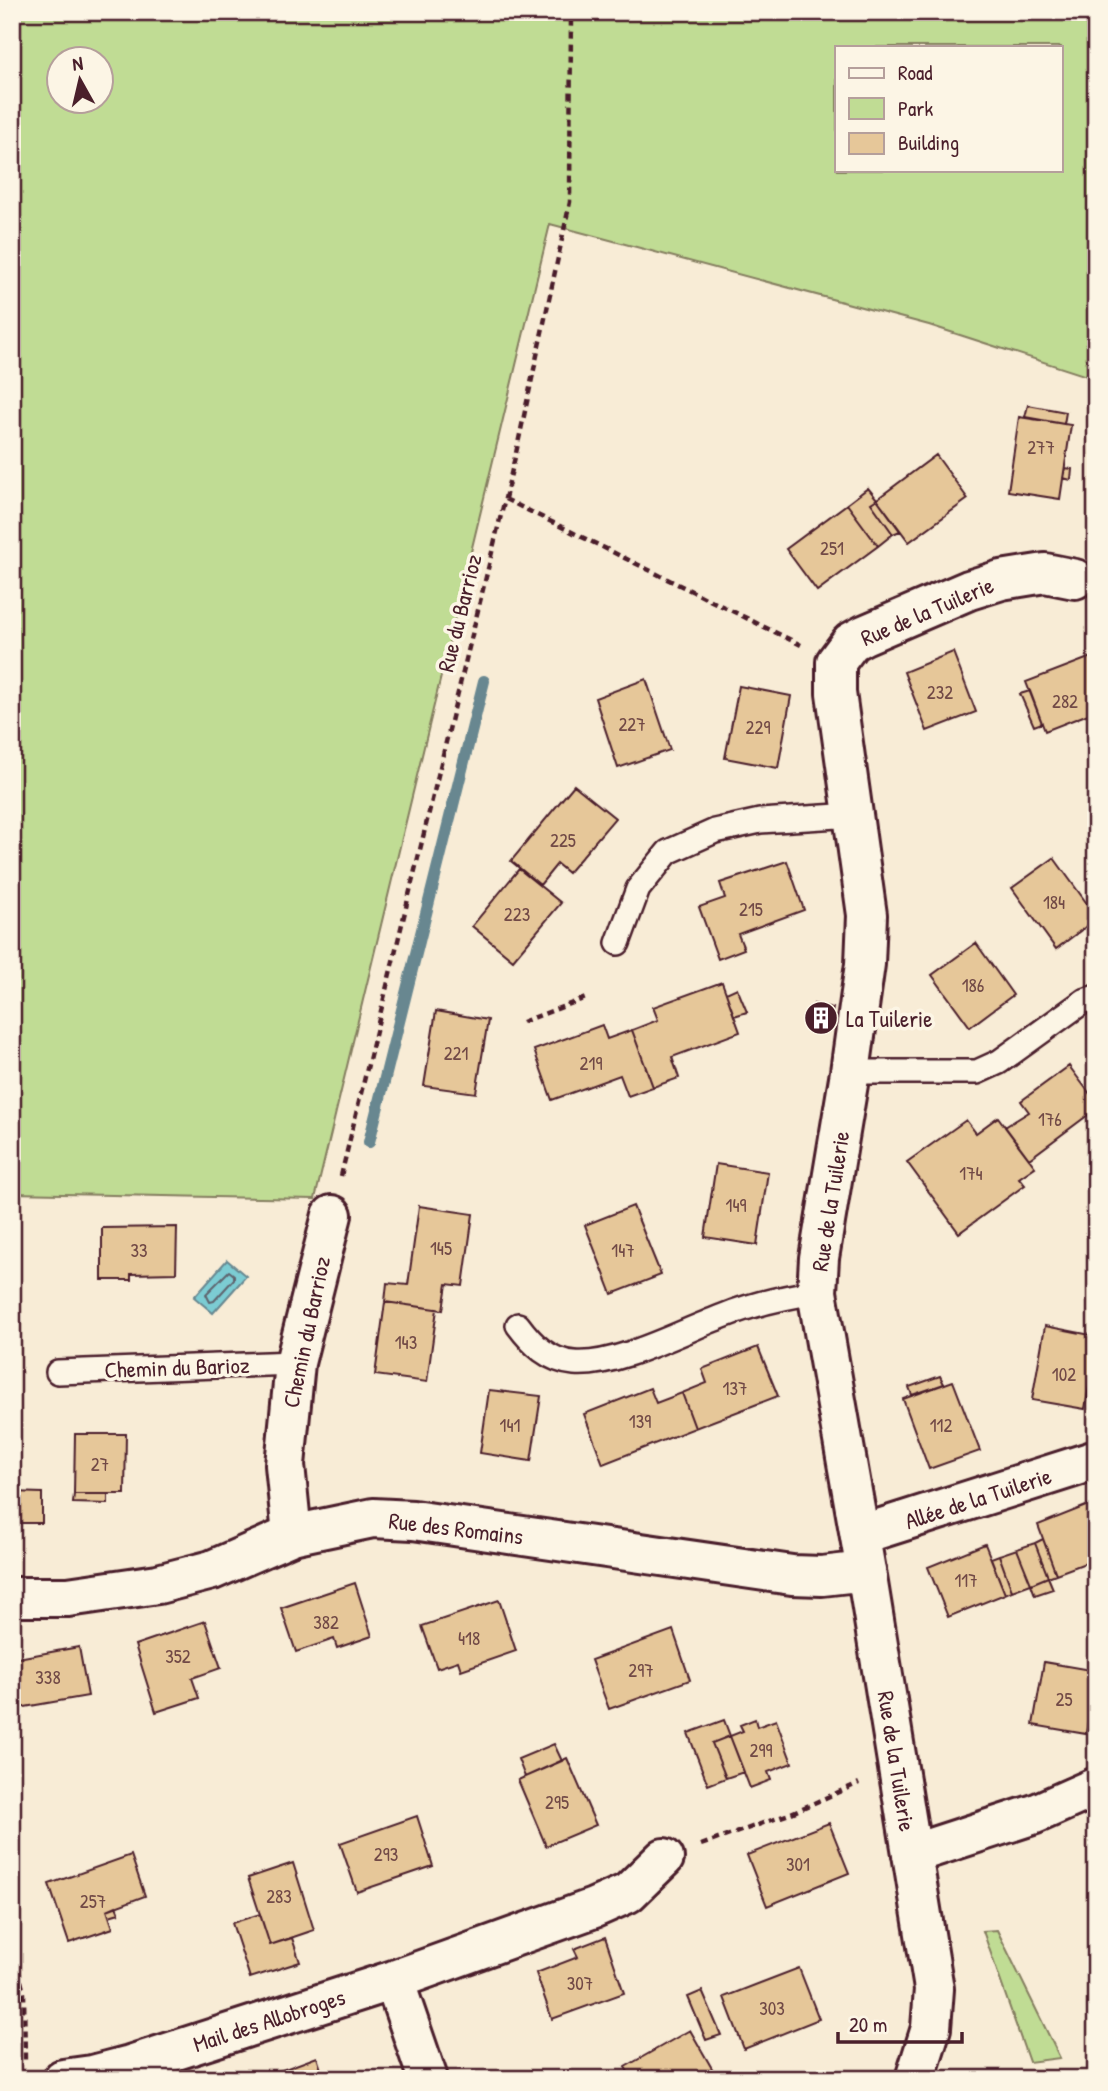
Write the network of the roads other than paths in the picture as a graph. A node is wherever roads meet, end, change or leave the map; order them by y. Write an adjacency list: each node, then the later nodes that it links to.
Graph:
1 (1075, 579): 2 (street, Rue de la Tuilerie)
2 (853, 815): 3 (lane); 5 (street, Rue de la Tuilerie)
3 (618, 943)
4 (1096, 997): 5 (lane)
5 (850, 1072): 7 (street, Rue de la Tuilerie)
6 (332, 1215): 9 (street, Chemin du Barrioz)
7 (817, 1292): 8 (lane); 13 (street, Rue de la Tuilerie)
8 (518, 1325)
9 (296, 1363): 10 (lane, Chemin du Barioz); 12 (street, Chemin du Barrioz)
10 (58, 1372)
11 (1096, 1460): 13 (street, Allée de la Tuilerie)
12 (292, 1535): 13 (street, Rue des Romains); 14 (street, Rue des Romains)
13 (863, 1553): 16 (street, Rue de la Tuilerie)
14 (12, 1597)
15 (1096, 1787): 16 (street)
16 (912, 1854): 21 (street, Rue de la Tuilerie)
17 (664, 1858): 18 (street, Mail des Allobroges)
18 (394, 1980): 19 (street, Mail des Allobroges); 20 (street)
19 (63, 2079)
20 (428, 2079)
21 (915, 2079)

